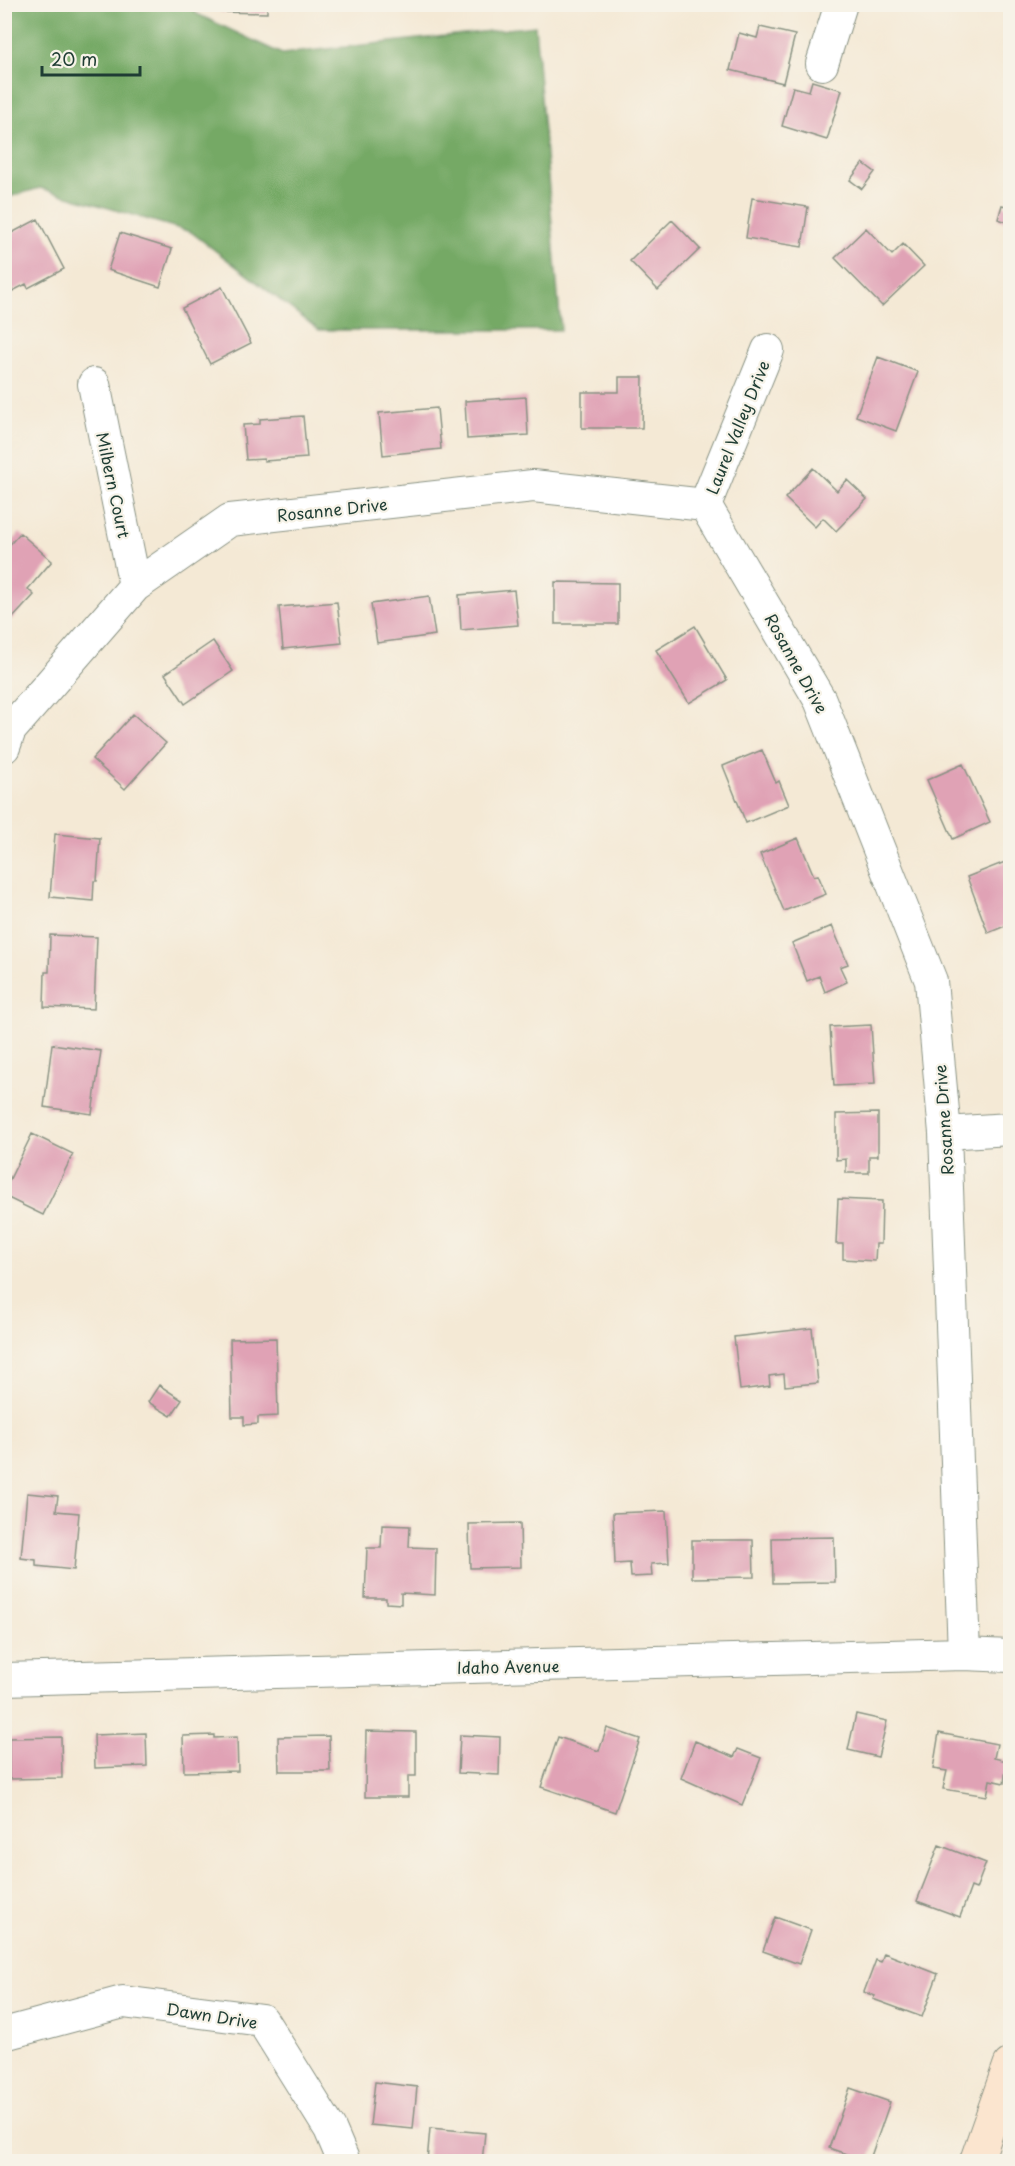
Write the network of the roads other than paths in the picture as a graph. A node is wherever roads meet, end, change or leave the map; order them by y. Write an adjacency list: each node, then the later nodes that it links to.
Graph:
1 (841, 4): 2 (street)
2 (822, 64)
3 (768, 350): 5 (street, Laurel Valley Drive)
4 (93, 384): 6 (street, Milbern Court)
5 (705, 505): 6 (street, Rosanne Drive); 9 (street, Rosanne Drive)
6 (135, 586): 7 (street, Rosanne Drive)
7 (4, 747)
8 (1011, 1129): 9 (street)
9 (945, 1133): 10 (street, Rosanne Drive)
10 (964, 1654): 11 (street, Idaho Avenue); 12 (street, Idaho Avenue)
11 (1011, 1656)
12 (4, 1679)
13 (4, 2034): 15 (street, Dawn Drive)
14 (1011, 2065): 16 (street)
15 (344, 2162)
16 (976, 2162)

